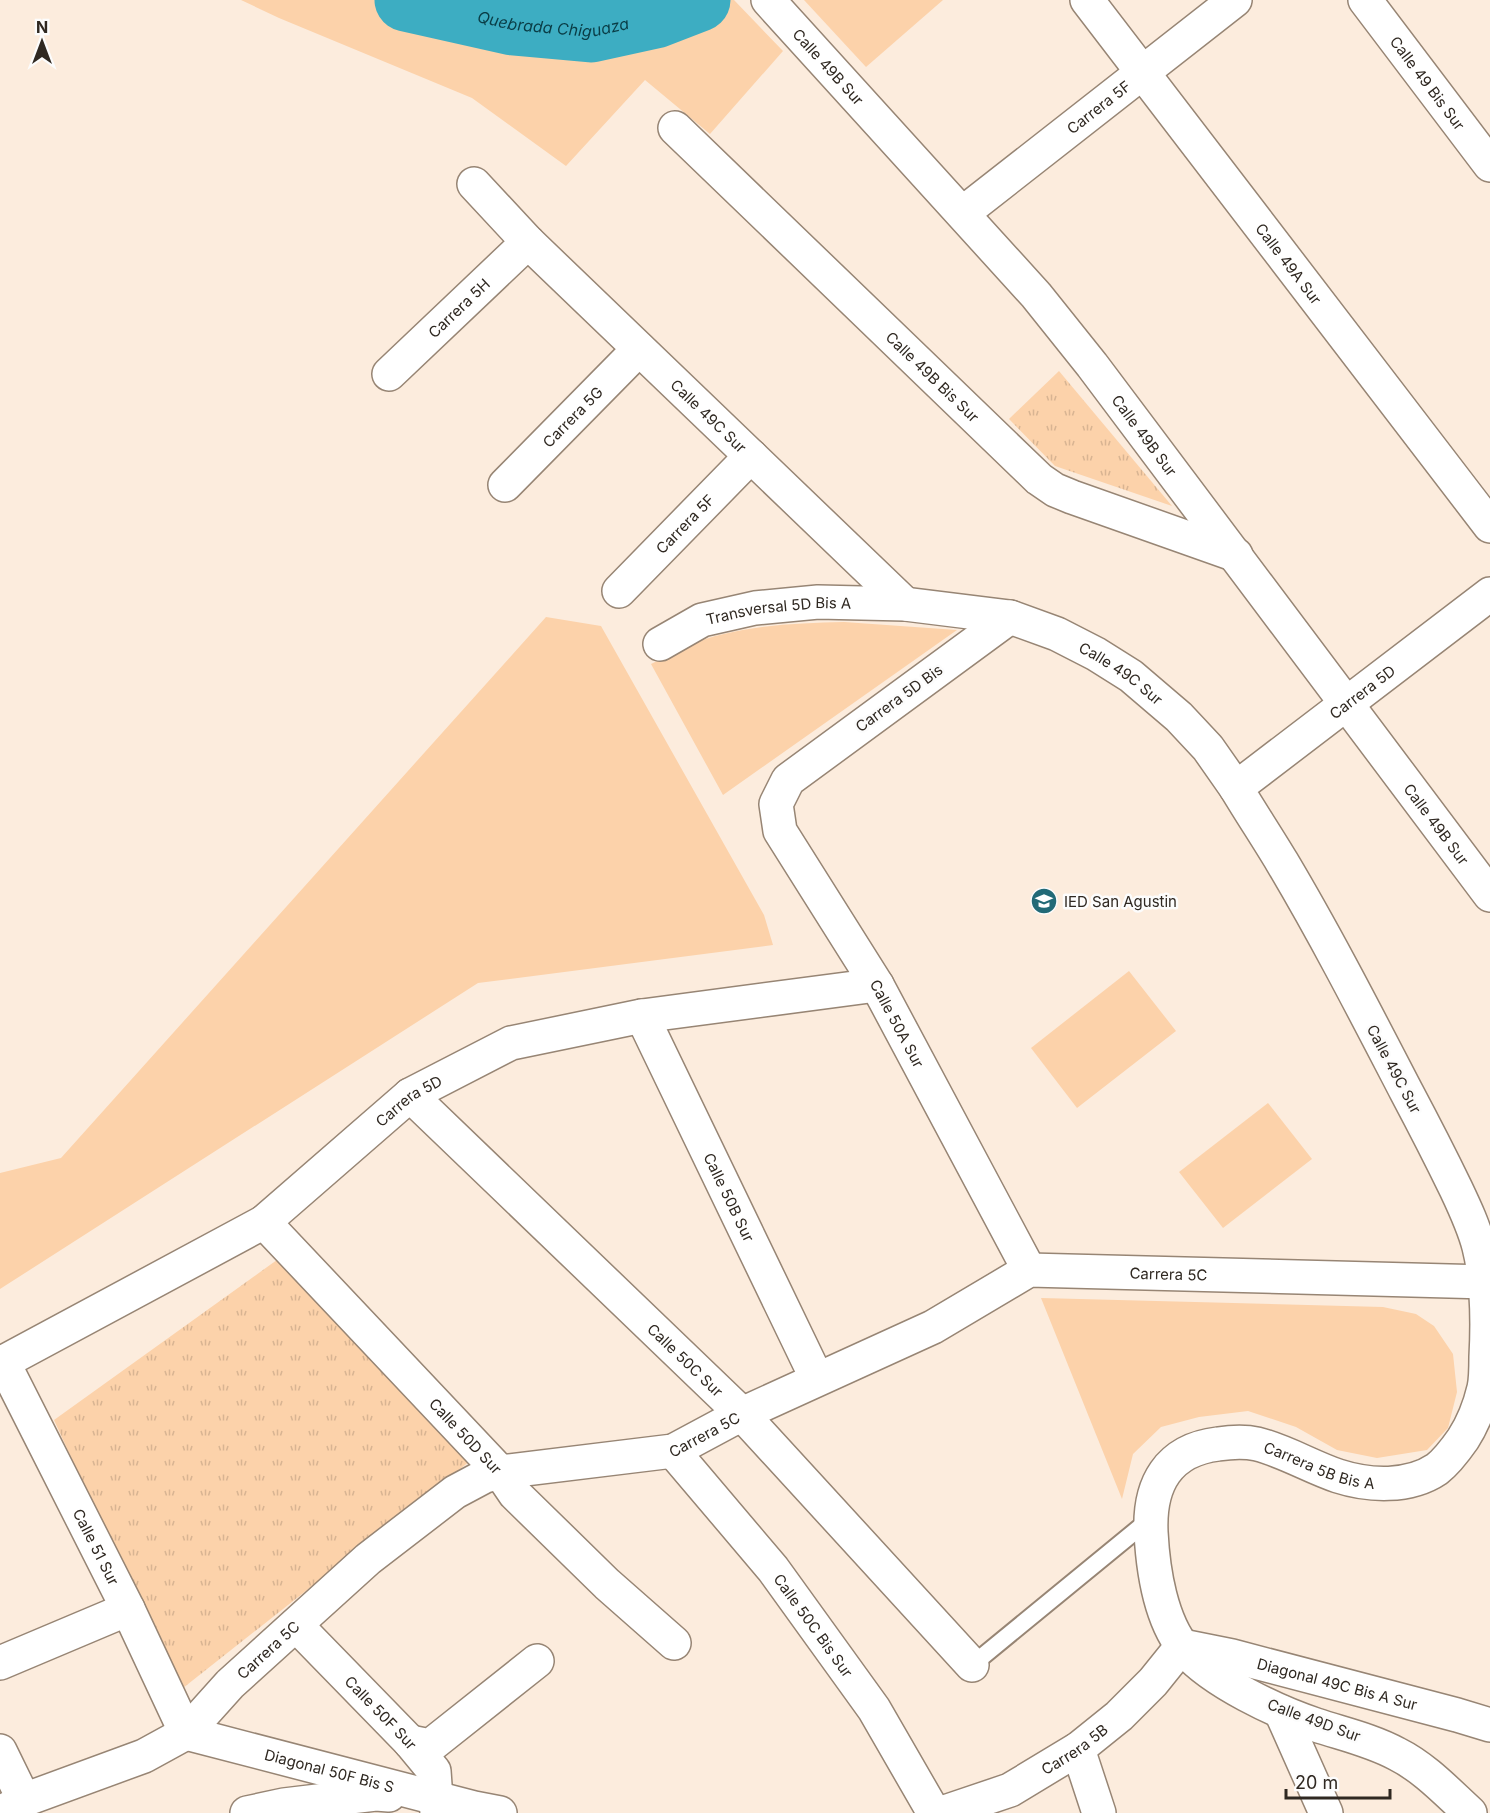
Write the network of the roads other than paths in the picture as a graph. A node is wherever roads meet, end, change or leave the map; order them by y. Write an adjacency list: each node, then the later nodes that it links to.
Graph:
1 (1087, 0): 5 (street, Calle 49A Sur)
2 (1235, 0): 5 (street, Carrera 5F)
3 (1365, 0): 7 (street, Calle 49 Bis Sur)
4 (775, 8): 9 (street, Calle 49B Sur)
5 (1142, 72): 9 (street, Carrera 5F); 15 (street, Calle 49A Sur)
6 (675, 128): 16 (street, Calle 49B Bis Sur)
7 (1490, 165)
8 (474, 184): 10 (street, Calle 49C Sur)
9 (963, 213): 16 (street, Calle 49B Sur)
10 (528, 243): 11 (street, Calle 49C Sur); 12 (street, Carrera 5H)
11 (639, 349): 13 (street, Calle 49C Sur); 14 (street, Carrera 5G)
12 (389, 374)
13 (751, 456): 17 (street, Carrera 5F); 19 (street, Calle 49C Sur)
14 (505, 485)
15 (1490, 526)
16 (1236, 555): 22 (street, Calle 49B Sur)
17 (620, 591)
18 (1490, 594): 22 (street, Carrera 5D)
19 (905, 604): 20 (street, Calle 49C Sur); 21 (street, Transversal 5D Bis A)
20 (1010, 616): 23 (street, Carrera 5D Bis); 24 (street, Calle 49C Sur)
21 (660, 644)
22 (1347, 703): 24 (street, Carrera 5D); 25 (street, Calle 49B Sur)
23 (788, 780): 26 (street, Calle 50A Sur)
24 (1236, 788): 31 (street, Calle 49C Sur)
25 (1490, 894)
26 (877, 985): 27 (street, Carrera 5D); 30 (street, Calle 50A Sur)
27 (642, 1016): 28 (street, Carrera 5D); 33 (street, Calle 50B Sur)
28 (410, 1095): 29 (street, Carrera 5D); 35 (street, Calle 50C Sur)
29 (264, 1222): 32 (street, Carrera 5D); 37 (street, Calle 50D Sur)
30 (1029, 1270): 31 (street, Carrera 5C); 33 (street, Carrera 5C)
31 (1487, 1282): 34 (street, Calle 49C Sur)
32 (2, 1363): 40 (street, Calle 51 Sur)
33 (817, 1379): 35 (street, Carrera 5C)
34 (1487, 1391): 38 (street, Carrera 5B Bis A)
35 (742, 1414): 36 (street, Carrera 5C); 46 (street, Calle 50C Sur)
36 (673, 1451): 37 (street, Carrera 5C); 57 (street, Calle 50C Bis Sur)
37 (500, 1472): 41 (street, Carrera 5C); 42 (street, Calle 50D Sur)
38 (1150, 1519): 39 (street, Carrera 5B Bis A); 46 (lane)
39 (1157, 1584): 43 (street, Calle 49D Sur)
40 (128, 1609): 45 (street); 49 (street, Calle 51 Sur)
41 (296, 1625): 49 (street, Carrera 5C); 50 (street, Calle 50F Sur)
42 (674, 1643)
43 (1182, 1646): 47 (street, Calle 49D Sur); 48 (street, Diagonal 49C Bis A Sur); 51 (street, Carrera 5B)
44 (537, 1660): 50 (street)
45 (0, 1663)
46 (972, 1665)
47 (1281, 1712): 60 (street); 61 (street, Calle 49D Sur)
48 (1490, 1725)
49 (186, 1733): 53 (street, Diagonal 50F Bis S); 54 (street, Carrera 5C)
50 (410, 1742): 53 (street, Calle 50F Sur)
51 (1078, 1749): 58 (street, Carrera 5B); 59 (street)
52 (0, 1751): 54 (street)
53 (437, 1805): 55 (street, Diagonal 50F Bis S); 56 (street)
54 (12, 1806)
55 (487, 1810)
56 (248, 1813)
57 (934, 1813)
58 (942, 1813)
59 (1098, 1813)
60 (1326, 1813)
61 (1470, 1813)

